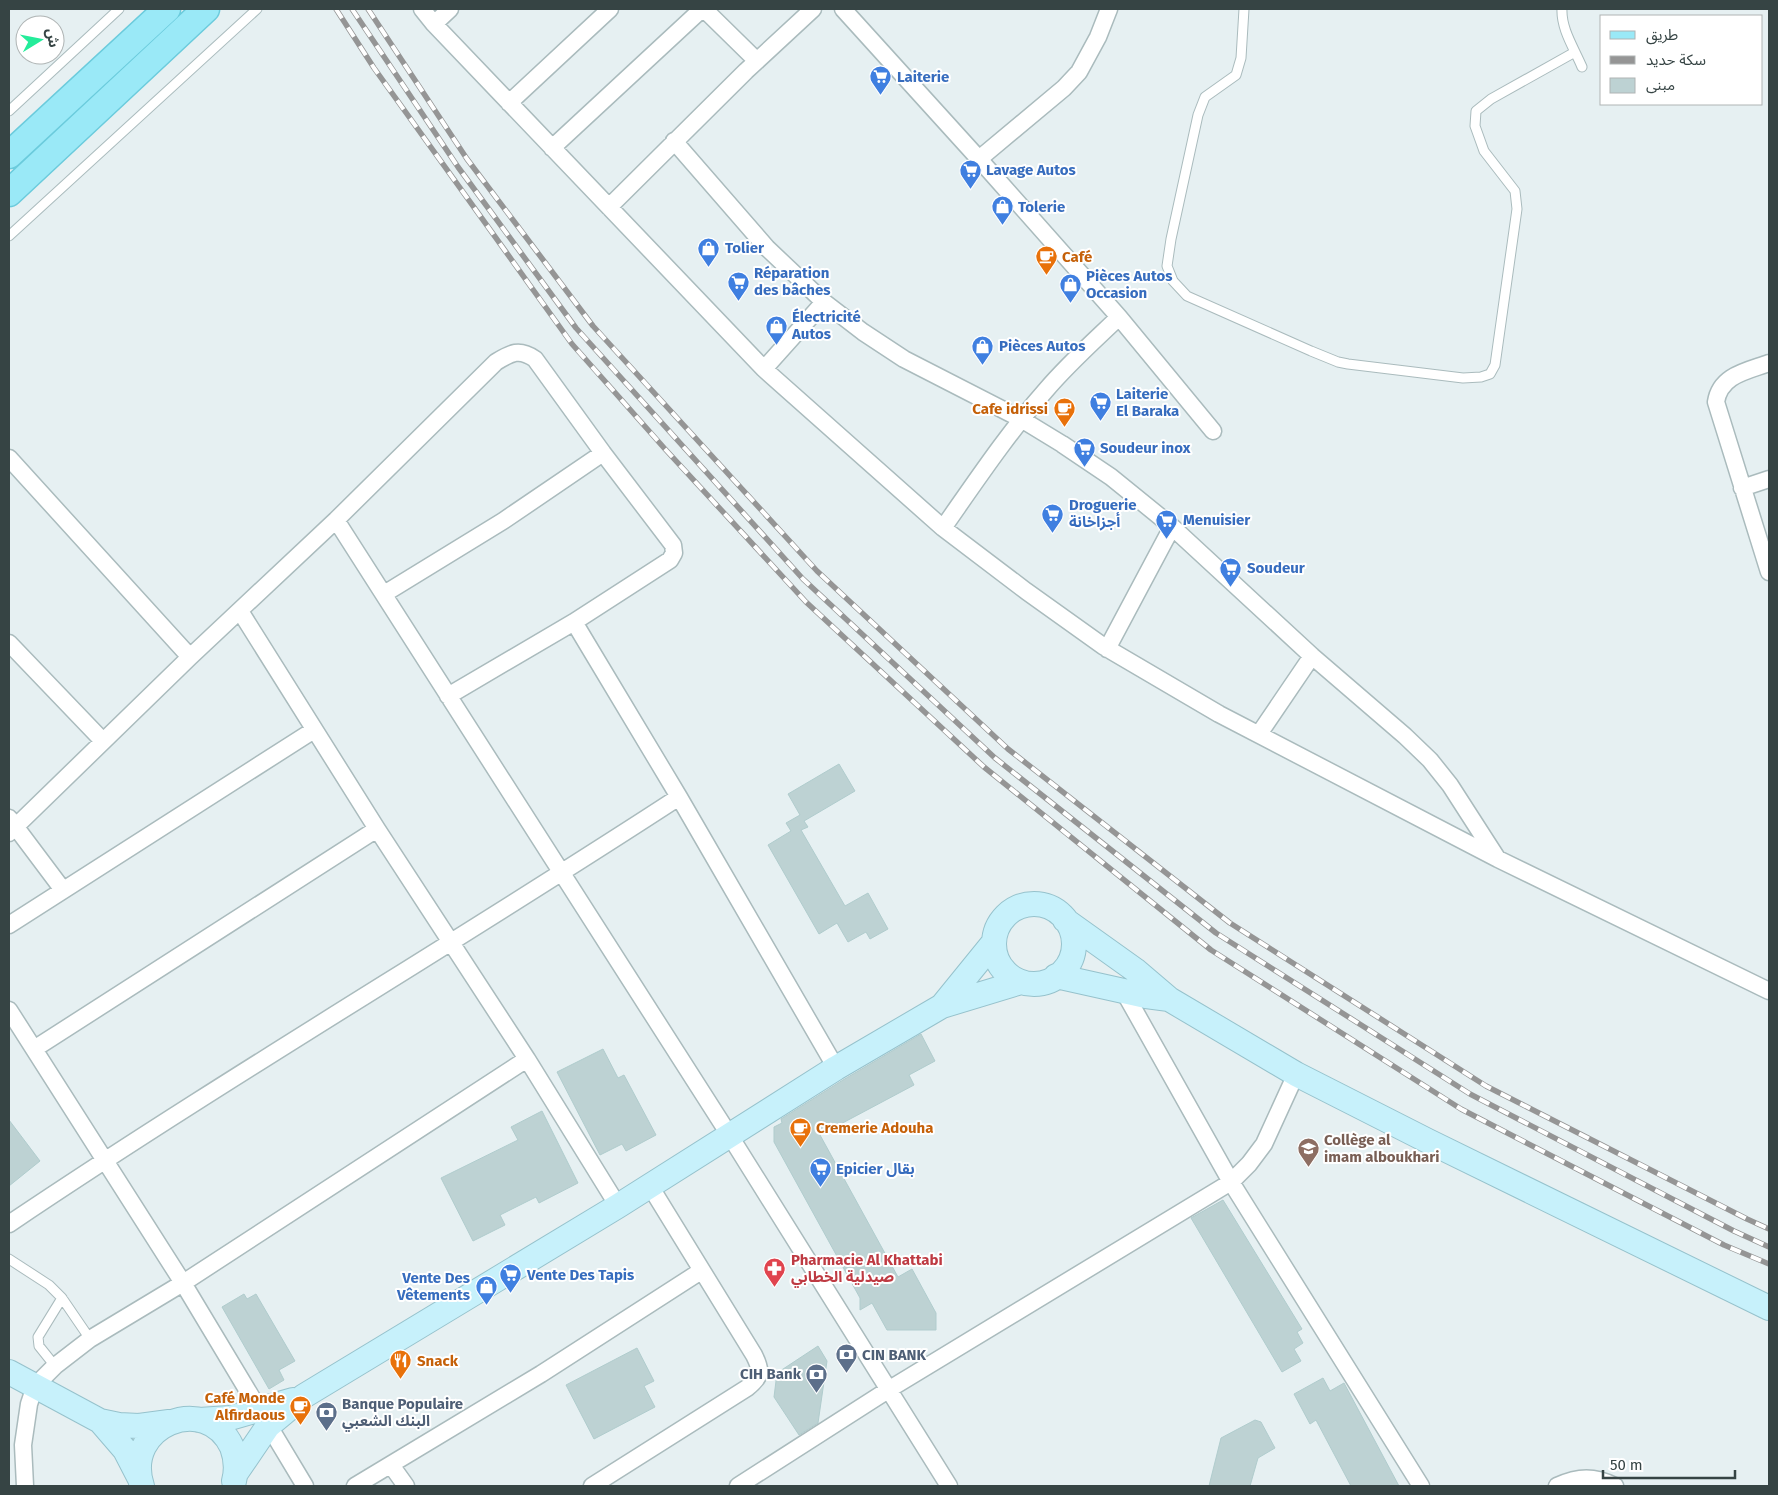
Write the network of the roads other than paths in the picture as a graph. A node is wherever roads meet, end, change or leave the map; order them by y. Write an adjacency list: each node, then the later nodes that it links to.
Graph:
1 (117, 9): 19 (lane)
2 (167, 9): 22 (main road)
3 (206, 9): 24 (main road)
4 (257, 9): 26 (lane)
5 (422, 9): 14 (street)
6 (450, 9): 14 (street)
7 (610, 9): 18 (street)
8 (703, 9): 16 (street); 21 (street)
9 (813, 9): 16 (street)
10 (844, 9): 23 (street)
11 (1109, 9): 23 (street)
12 (1244, 9): 15 (lane)
13 (1562, 9): 15 (lane)
14 (434, 24): 18 (street)
15 (1575, 52): 17 (lane)
16 (757, 61): 20 (street)
17 (1582, 67)
18 (509, 103): 21 (street)
19 (9, 112)
20 (674, 141): 25 (street); 27 (street)
21 (552, 148): 25 (street)
22 (9, 155)
23 (979, 159): 28 (street)
24 (9, 194)
25 (609, 207): 30 (street)
26 (9, 236)
27 (824, 302): 30 (street); 31 (street)
28 (1119, 318): 31 (street); 32 (street)
29 (1769, 363): 36 (street)
30 (764, 369): 39 (street)
31 (1021, 420): 38 (street); 39 (street)
32 (1213, 432)
33 (603, 453): 37 (street); 41 (street); 43 (street)
34 (9, 458): 47 (street)
35 (1769, 479): 36 (street)
36 (1742, 488): 40 (street)
37 (336, 520): 41 (street); 42 (street)
38 (1172, 527): 45 (street); 46 (street)
39 (943, 528): 45 (street)
40 (1768, 562)
41 (384, 594): 48 (street)
42 (240, 610): 47 (street); 49 (street)
43 (574, 622): 48 (street); 52 (street)
44 (9, 642): 51 (street)
45 (1106, 649): 50 (street)
46 (1312, 656): 50 (street); 55 (street)
47 (190, 657): 51 (street)
48 (448, 696): 56 (street)
49 (314, 730): 54 (street); 57 (street)
50 (1259, 734): 55 (street)
51 (102, 740): 53 (street)
52 (680, 797): 56 (street); 71 (street)
53 (11, 826): 57 (street)
54 (377, 829): 61 (street); 69 (street)
55 (1498, 859): 65 (street)
56 (561, 874): 61 (street); 73 (street)
57 (63, 890): 59 (street)
58 (1065, 920): 60 (street); 62 (street); 66 (street)
59 (9, 925)
60 (994, 942): 63 (street); 67 (street)
61 (451, 943): 70 (street); 74 (street)
62 (1056, 976): 63 (street); 64 (street)
63 (1021, 982): 67 (street)
64 (1123, 990): 66 (street); 75 (street)
65 (1769, 991)
66 (1169, 999): 72 (street)
67 (942, 1006): 71 (street)
68 (9, 1010): 69 (street)
69 (34, 1049): 74 (street)
70 (527, 1059): 77 (street); 81 (street)
71 (836, 1068): 73 (street)
72 (1296, 1074): 75 (street); 83 (street)
73 (730, 1136): 76 (street); 88 (street)
74 (104, 1160): 78 (street); 81 (street)
75 (1231, 1182): 88 (street); 103 (street)
76 (650, 1186): 77 (street); 80 (street)
77 (618, 1206): 89 (street)
78 (12, 1218)
79 (9, 1259): 82 (lane)
80 (701, 1271): 93 (street); 100 (street)
81 (183, 1284): 84 (street); 89 (street)
82 (62, 1298): 84 (lane); 85 (lane)
83 (1769, 1308)
84 (90, 1339): 85 (street)
85 (55, 1366): 87 (street)
86 (9, 1372): 87 (street)
87 (35, 1386): 91 (street); 96 (street)
88 (888, 1390): 101 (street); 102 (street)
89 (263, 1418): 90 (street); 94 (street); 97 (street)
90 (199, 1420): 92 (street); 94 (street)
91 (100, 1421): 92 (street); 95 (street)
92 (174, 1421): 95 (street)
93 (391, 1465): 98 (street); 99 (street)
94 (234, 1480)
95 (142, 1484)
96 (25, 1486)
97 (305, 1486)
98 (355, 1486)
99 (406, 1486)
100 (592, 1486)
101 (738, 1486)
102 (949, 1486)
103 (1421, 1486)
104 (1557, 1486): 105 (street)
105 (1615, 1486)

